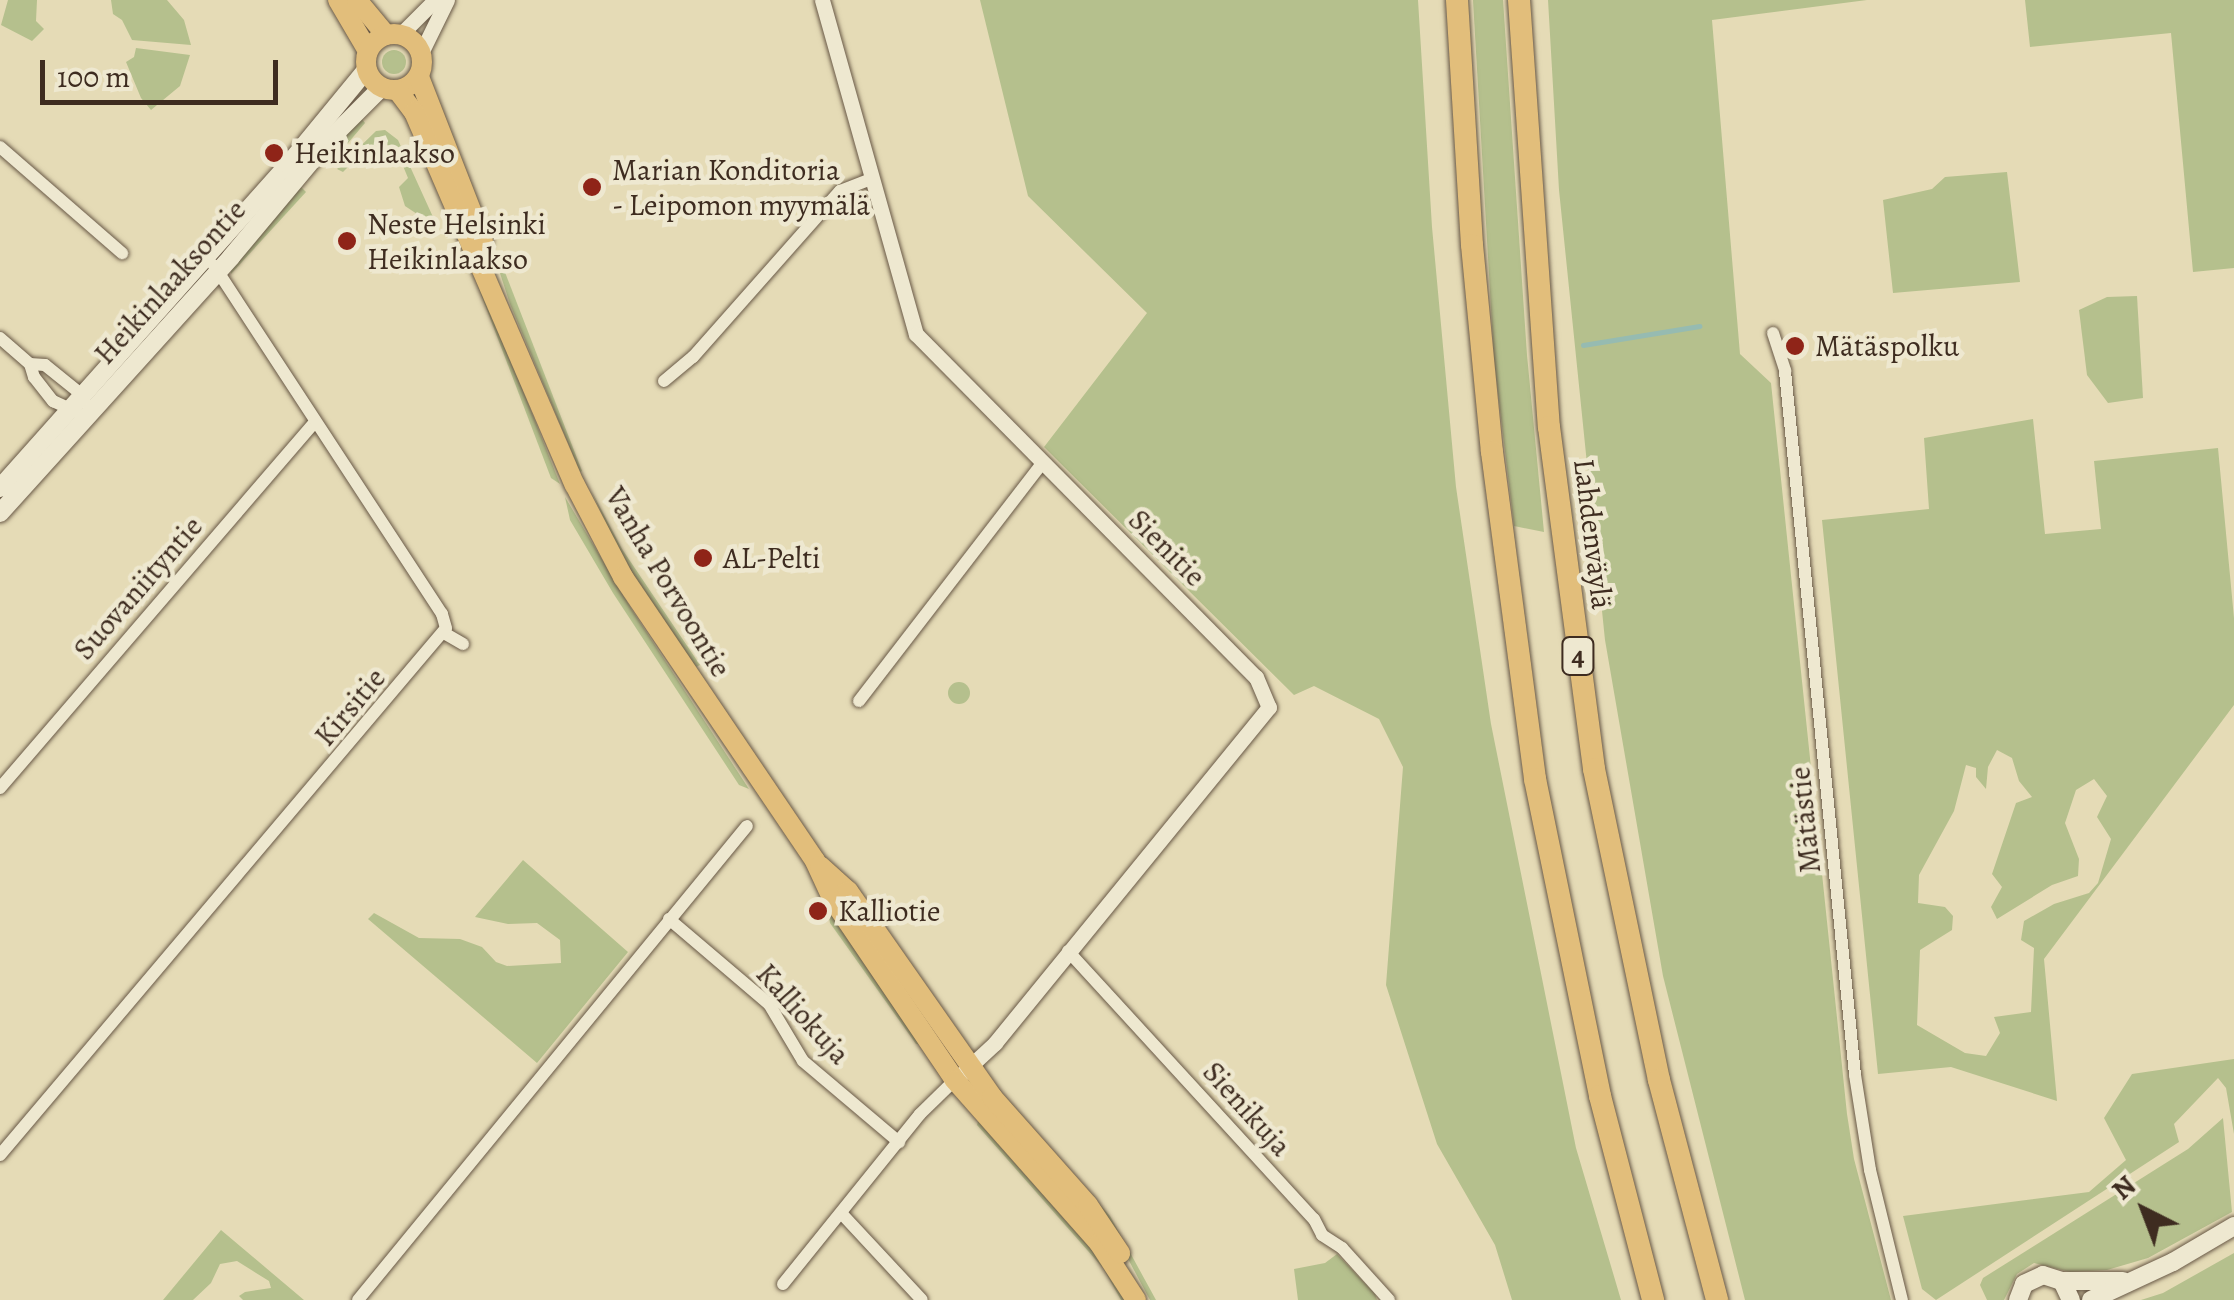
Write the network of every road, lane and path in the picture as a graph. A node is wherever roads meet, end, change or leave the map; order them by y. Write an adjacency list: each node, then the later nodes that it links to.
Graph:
1 (338, 0): 10 (main road)
2 (356, 0): 8 (main road)
3 (435, 0): 8 (street)
4 (448, 0): 9 (street)
5 (822, 0): 14 (street, Sienitie)
6 (1457, 0): 50 (highway, 4)
7 (1519, 0): 51 (highway, Lahdenväylä / 4)
8 (394, 34): 9 (main road); 10 (main road)
9 (422, 53): 11 (main road)
10 (367, 60): 12 (main road, Vanha Porvoontie); 16 (main road, Heikinlaaksontie)
11 (419, 77): 12 (main road); 18 (main road, Vanha Porvoontie)
12 (390, 90): 17 (main road, Heikinlaaksontie); 18 (main road, Vanha Porvoontie)
13 (0, 147): 15 (street)
14 (871, 179): 22 (street); 27 (street, Sienitie)
15 (122, 253)
16 (206, 254): 17 (street); 23 (main road, Heikinlaaksontie)
17 (218, 271): 25 (main road, Heikinlaaksontie); 26 (street)
18 (504, 315): 37 (main road, Vanha Porvoontie)
19 (1773, 333): 52 (street, Mätästie)
20 (0, 338): 21 (street)
21 (30, 364): 23 (street); 24 (street)
22 (664, 381)
23 (81, 394): 24 (main road, Heikinlaaksontie); 25 (street)
24 (67, 410): 25 (street); 28 (main road, Heikinlaaksontie)
25 (89, 414): 29 (main road, Heikinlaaksontie)
26 (315, 422): 30 (street); 33 (street, Suovaniityntie)
27 (1042, 463): 32 (street); 36 (street, Sienitie)
28 (0, 488)
29 (0, 513)
30 (444, 634): 31 (street); 39 (street, Kirsitie)
31 (463, 644)
32 (860, 701)
33 (0, 788)
34 (747, 826): 35 (street)
35 (669, 919): 38 (street, Kalliokuja); 46 (street)
36 (1068, 951): 37 (street, Sienitie); 49 (street, Sienikuja)
37 (963, 1073): 38 (street); 48 (main road, Vanha Porvoontie)
38 (899, 1142): 40 (street)
39 (0, 1155)
40 (842, 1214): 44 (street); 47 (street)
41 (2234, 1226): 42 (main road)
42 (2122, 1281): 43 (main road); 54 (main road)
43 (2062, 1282): 45 (main road); 53 (main road)
44 (784, 1284)
45 (2017, 1299)
46 (358, 1300)
47 (922, 1300)
48 (1138, 1300)
49 (1389, 1300)
50 (1653, 1300)
51 (1718, 1300)
52 (1902, 1300)
53 (2072, 1300)
54 (2090, 1300)

